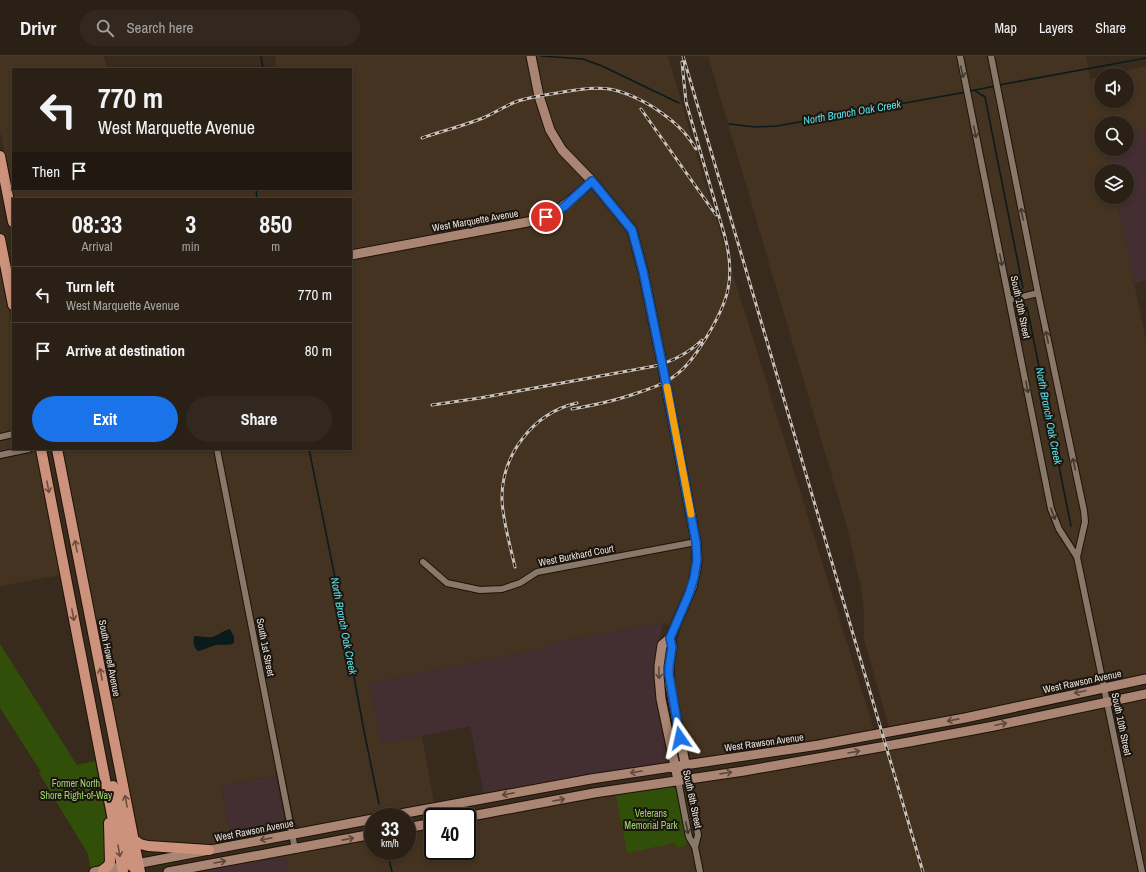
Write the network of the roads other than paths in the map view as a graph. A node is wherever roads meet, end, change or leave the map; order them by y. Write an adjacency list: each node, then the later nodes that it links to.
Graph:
1 (531, 56): 5 (main road, South 6th Street)
2 (960, 56): 11 (street, South 10th Street, one-way to 11)
3 (991, 56): 9 (street, South 10th Street, one-way to 3)
4 (0, 156): 6 (main road)
5 (592, 181): 8 (main road, West Marquette Avenue); 19 (main road, South 6th Street)
6 (12, 217)
7 (0, 239): 10 (main road)
8 (352, 255)
9 (1038, 293): 11 (street); 20 (street, South 10th Street, one-way to 9)
10 (12, 300)
11 (1009, 300): 20 (street, South 10th Street, one-way to 20)
12 (12, 434): 13 (street)
13 (0, 437)
14 (24, 450): 18 (street)
15 (41, 450): 23 (main road, one-way to 23)
16 (56, 450): 22 (main road, South Howell Avenue, one-way to 16)
17 (217, 450): 42 (street, South 1st Street)
18 (0, 455)
19 (696, 542): 21 (street, West Burkhard Court); 24 (main road, South 6th Street)
20 (1077, 557): 26 (street, South 10th Street)
21 (423, 562)
22 (80, 569): 23 (main road); 29 (main road, South Howell Avenue, one-way to 22)
23 (65, 572): 30 (main road, one-way to 30)
24 (670, 638): 32 (main road, South 6th Street); 33 (main road, South 6th Street, one-way to 33)
25 (1146, 679): 26 (main road, West Rawson Avenue)
26 (1104, 687): 28 (street, South 10th Street); 32 (main road, West Rawson Avenue, one-way to 32)
27 (1146, 694): 28 (main road)
28 (1107, 702): 34 (main road, one-way to 28); 52 (street, South 10th Street)
29 (112, 727): 30 (main road); 44 (main road, South Howell Avenue, one-way to 29)
30 (95, 730): 31 (main road)
31 (101, 756): 36 (main road); 48 (main road)
32 (685, 764): 33 (main road, West Rawson Avenue); 34 (main road, South 6th Street)
33 (675, 766): 35 (main road, South 6th Street); 37 (main road, West Rawson Avenue, one-way to 37)
34 (688, 779): 35 (main road); 45 (street, South 6th Street)
35 (678, 780): 40 (main road, one-way to 35); 45 (street, South 6th Street, one-way to 45)
36 (107, 788): 48 (main road, one-way to 48); 49 (main road)
37 (464, 802): 38 (main road); 39 (main road, West Rawson Avenue)
38 (465, 808)
39 (416, 811)
40 (476, 815)
41 (364, 821): 42 (main road, West Rawson Avenue)
42 (292, 834): 46 (street, South 1st Street); 47 (main road, West Rawson Avenue, one-way to 47)
43 (364, 836): 46 (main road, one-way to 43)
44 (134, 840): 47 (main road); 48 (main road, South Howell Avenue)
45 (696, 847): 51 (street, South 6th Street)
46 (295, 849): 50 (main road, one-way to 46)
47 (209, 850): 48 (main road, West Rawson Avenue)
48 (131, 869): 49 (main road, West Rawson Avenue)
49 (99, 871)
50 (168, 872)
51 (700, 872)
52 (1142, 872)

